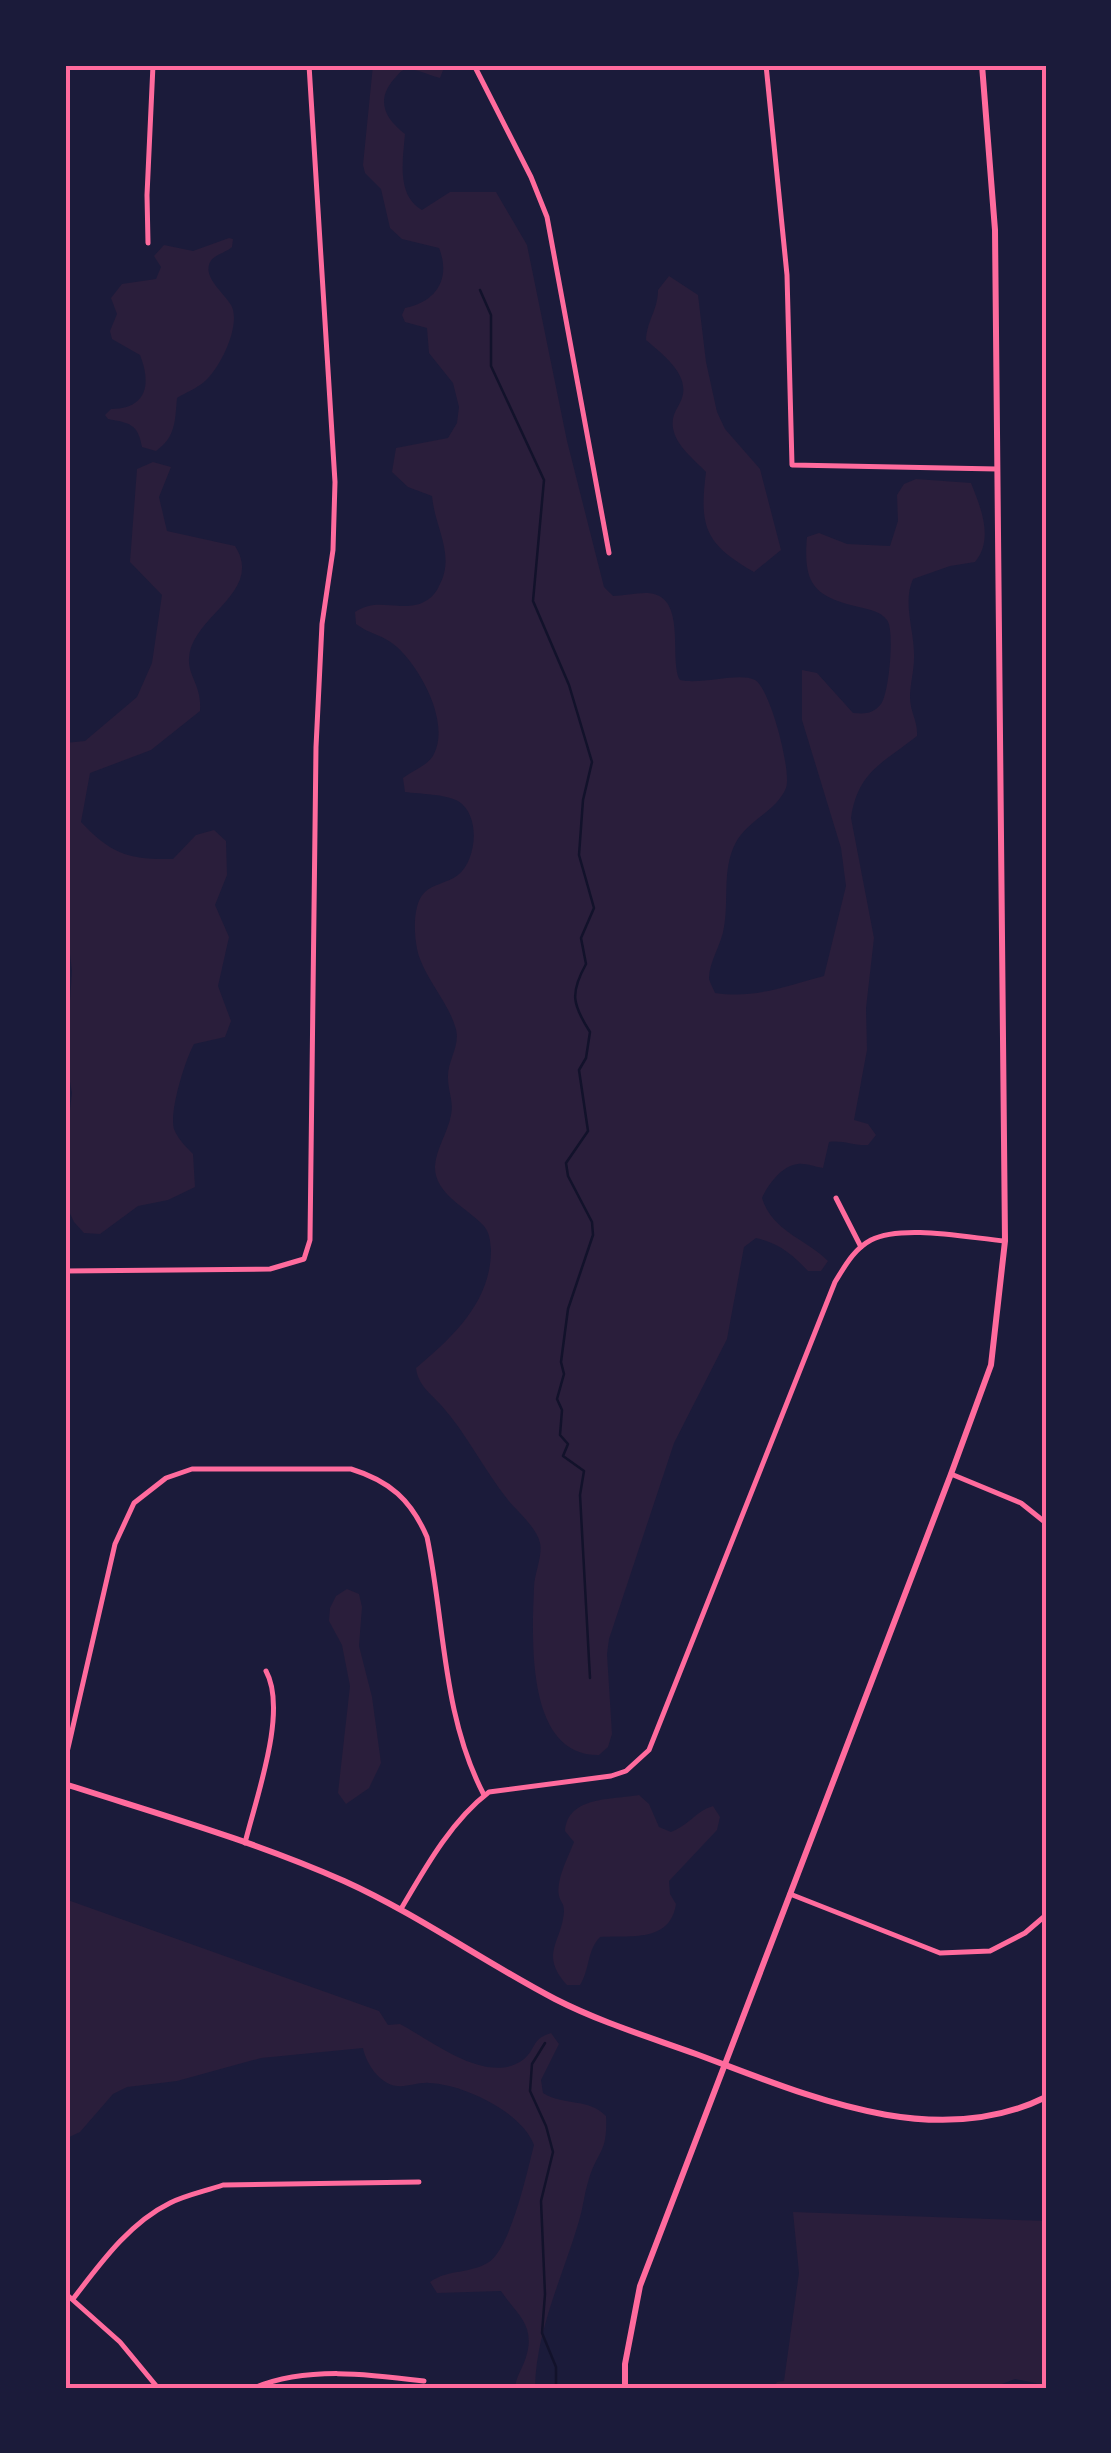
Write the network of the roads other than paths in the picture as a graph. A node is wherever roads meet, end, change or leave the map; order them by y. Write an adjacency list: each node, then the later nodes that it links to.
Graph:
1 (152, 65): 6 (street)
2 (309, 65): 12 (street)
3 (474, 65): 8 (street)
4 (766, 65): 7 (street)
5 (982, 65): 7 (street)
6 (148, 243)
7 (997, 469): 10 (street)
8 (609, 552)
9 (836, 1198): 11 (street)
10 (1005, 1241): 11 (street); 13 (street)
11 (861, 1247): 18 (street)
12 (65, 1270)
13 (951, 1474): 14 (street); 20 (street)
14 (1046, 1523)
15 (266, 1671): 19 (street)
16 (65, 1761): 18 (street)
17 (65, 1784): 19 (street)
18 (484, 1795): 21 (street)
19 (245, 1844): 21 (street)
20 (790, 1894): 22 (street); 23 (street)
21 (400, 1912): 23 (street)
22 (1046, 1915)
23 (724, 2064): 24 (street); 31 (street)
24 (1046, 2097)
25 (419, 2182): 27 (street)
26 (65, 2293): 27 (street)
27 (73, 2299): 29 (street)
28 (424, 2381): 30 (street)
29 (158, 2388)
30 (254, 2388)
31 (625, 2388)

